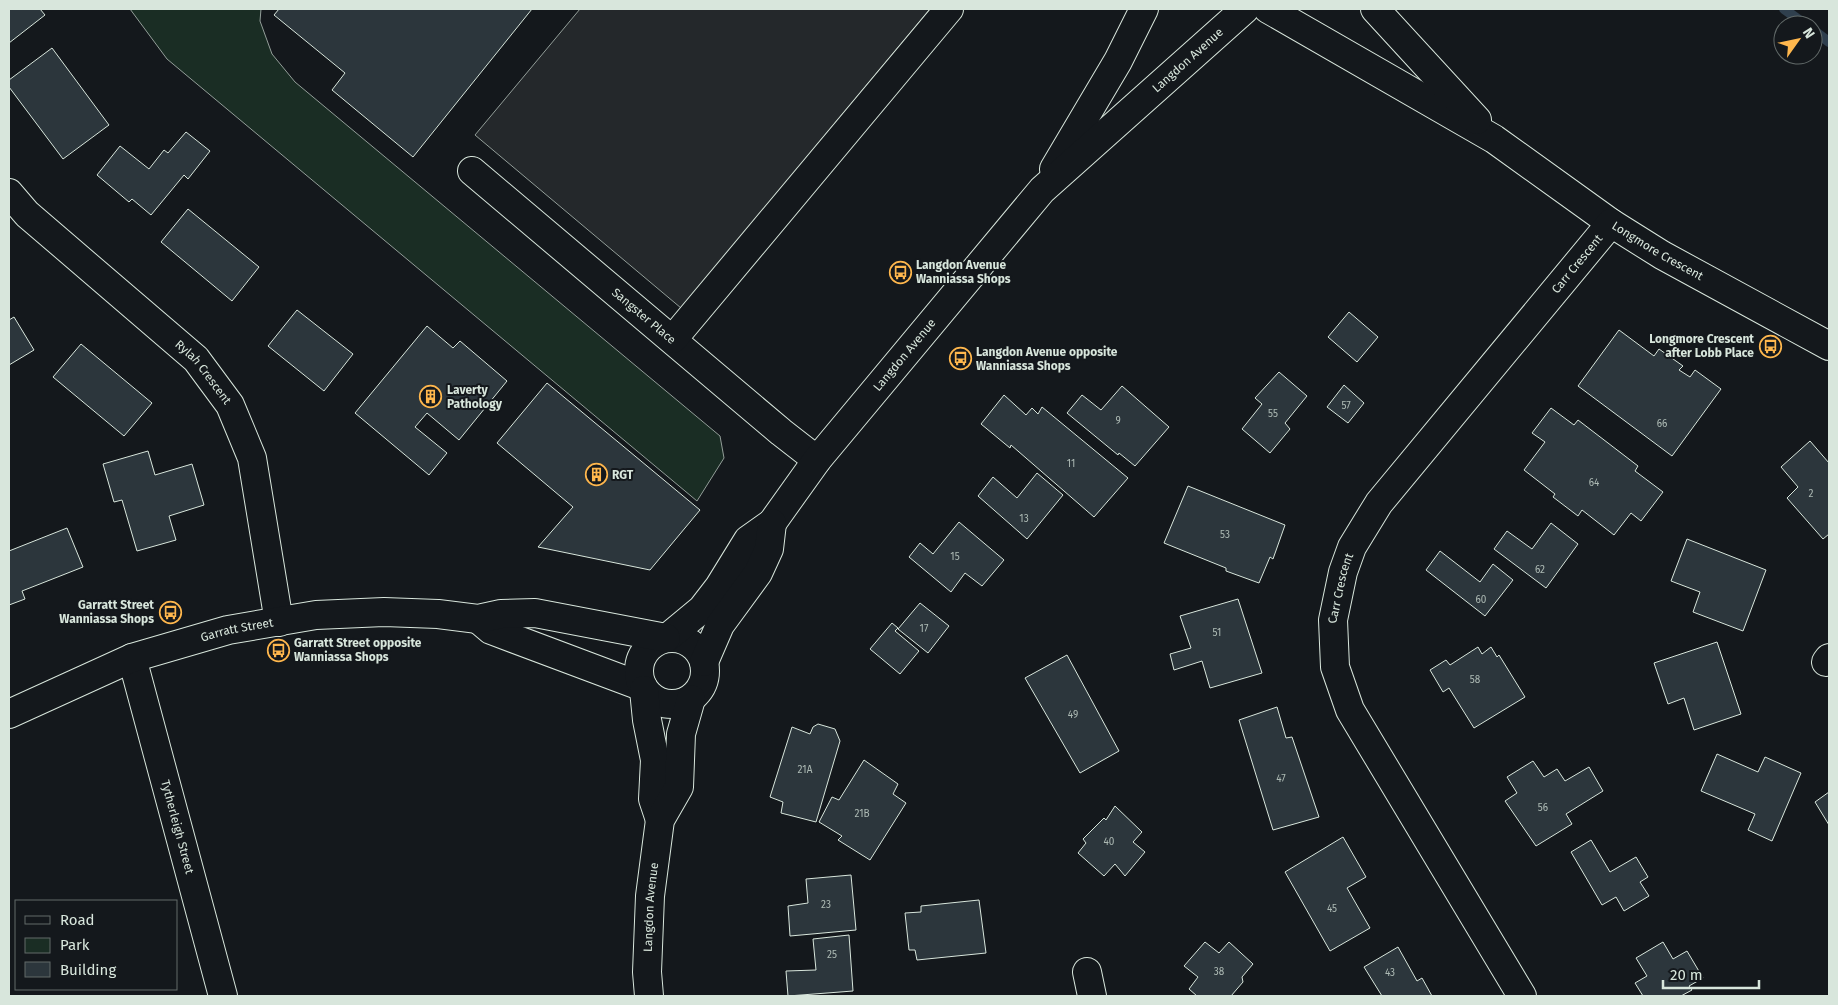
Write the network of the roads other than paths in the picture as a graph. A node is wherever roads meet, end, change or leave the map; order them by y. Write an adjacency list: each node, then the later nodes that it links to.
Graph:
1 (950, 9): 12 (street)
2 (1144, 9): 8 (street, Langdon Avenue)
3 (1245, 9): 8 (street, Langdon Avenue)
4 (1268, 9): 6 (street, Longmore Crescent)
5 (1375, 9): 6 (street, Longmore Crescent)
6 (1494, 139): 11 (street, Longmore Crescent)
7 (472, 171): 12 (street, Sangster Place)
8 (1042, 190): 14 (street, Langdon Avenue)
9 (9, 193): 10 (street, Rylah Crescent)
10 (18, 218): 17 (street, Rylah Crescent)
11 (1612, 223): 13 (street, Longmore Crescent); 27 (street, Carr Crescent)
12 (673, 339): 14 (street, Sangster Place)
13 (1829, 346)
14 (817, 460): 15 (street, Langdon Avenue)
15 (772, 523): 18 (street, Langdon Avenue); 20 (street, Langdon Avenue)
16 (478, 619): 17 (street, Garratt Street); 18 (street, Garratt Street); 21 (street, Garratt Street)
17 (279, 622): 19 (street, Garratt Street)
18 (667, 638): 20 (street); 21 (street)
19 (132, 658): 23 (street, Garratt Street); 25 (street, Tytherleigh Street)
20 (704, 662): 22 (street)
21 (643, 689): 22 (street); 24 (street, Langdon Avenue)
22 (691, 699): 24 (street, Langdon Avenue)
23 (9, 714)
24 (660, 820): 26 (street, Langdon Avenue)
25 (224, 996)
26 (649, 996)
27 (1522, 996)

